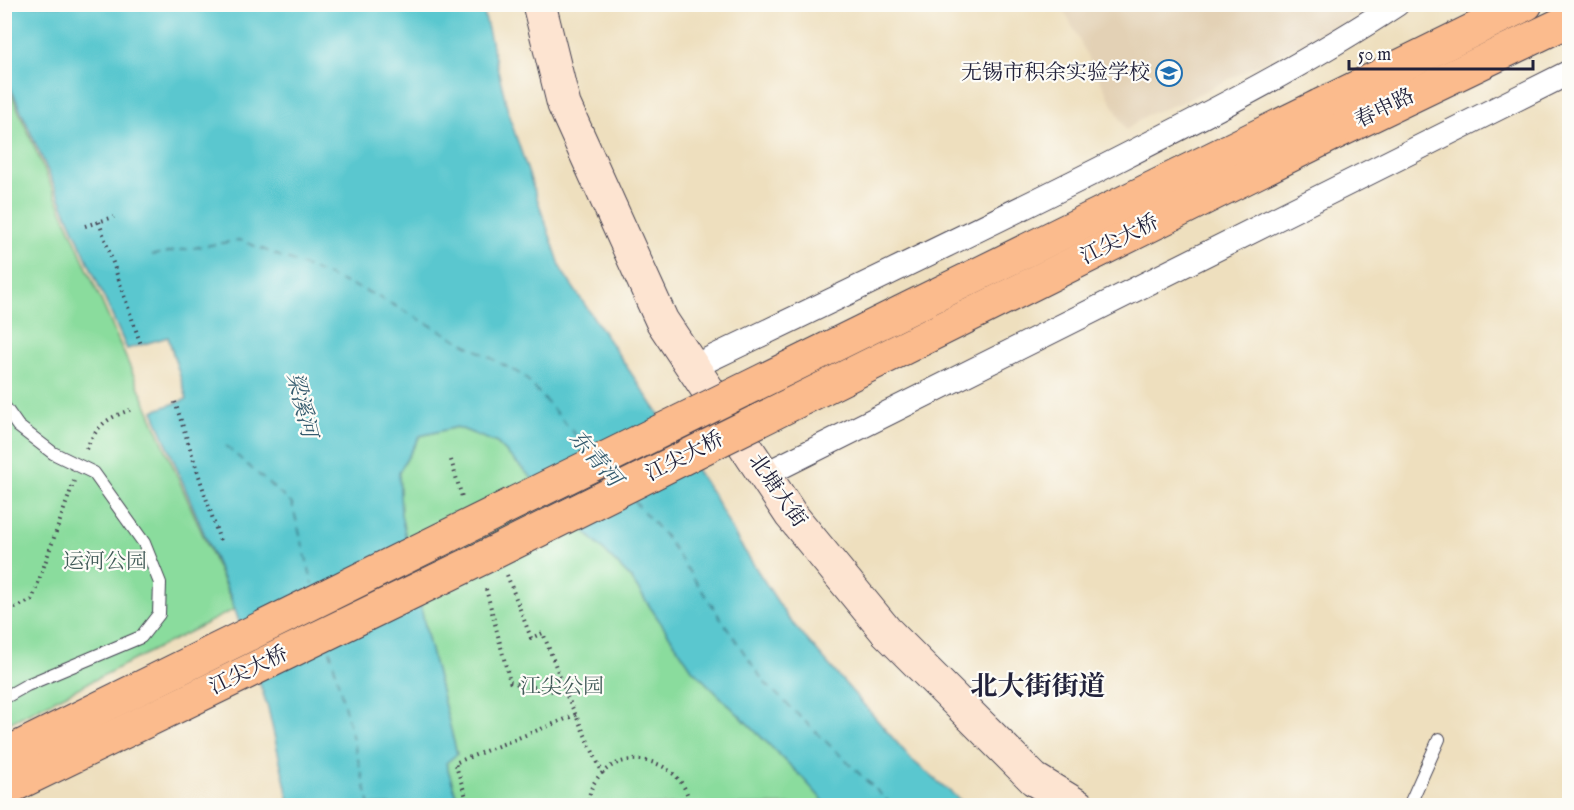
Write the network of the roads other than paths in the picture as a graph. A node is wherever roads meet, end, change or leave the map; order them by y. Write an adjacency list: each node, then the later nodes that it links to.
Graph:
1 (539, 4): 7 (main road, 北塘大街)
2 (1397, 4): 7 (street)
3 (1526, 4): 6 (main road, 春申路)
4 (1569, 20): 6 (main road, 春申路)
5 (1569, 72): 9 (street)
6 (1325, 120): 12 (main road, 江尖大桥, bridge); 13 (main road, 江尖大桥, bridge)
7 (693, 367): 9 (main road, 北塘大街)
8 (4, 406): 10 (lane)
9 (764, 475): 14 (main road, 北塘大街)
10 (4, 698)
11 (1439, 739): 15 (lane)
12 (4, 756)
13 (4, 789)
14 (1078, 806)
15 (1409, 806)

